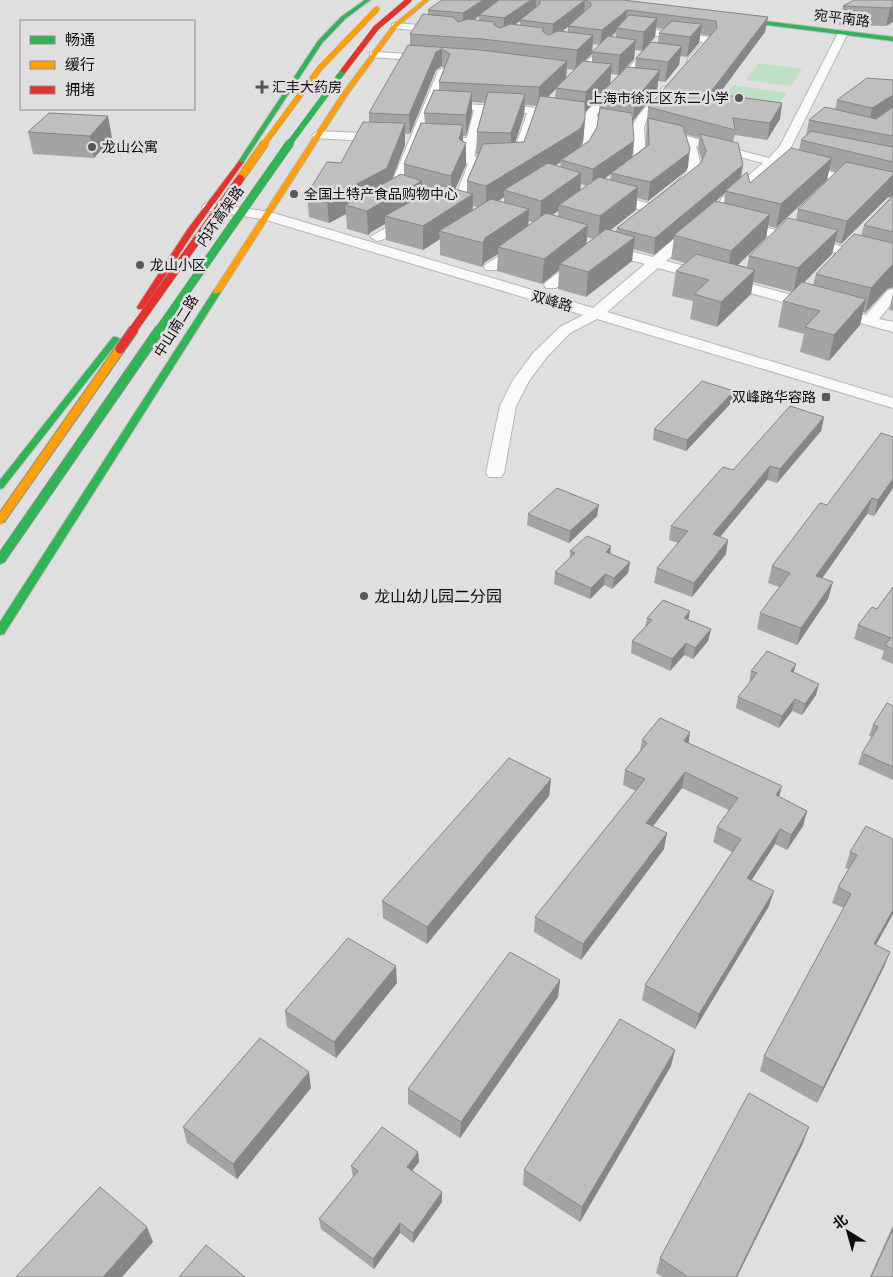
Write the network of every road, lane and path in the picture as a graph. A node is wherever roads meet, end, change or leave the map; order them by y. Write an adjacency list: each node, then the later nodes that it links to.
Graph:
1 (368, 0): 40 (main road)
2 (388, 0): 75 (main road, 内环高架路, bridge)
3 (409, 0): 76 (main road, 内环高架路, bridge)
4 (427, 0): 7 (main road, 中山南二路)
5 (715, 17): 10 (main road, 宛平南路)
6 (636, 18): 8 (street)
7 (395, 26): 9 (street); 14 (main road, 中山南二路)
8 (625, 29): 11 (street); 13 (street)
9 (452, 31)
10 (843, 33): 12 (main road, 宛平南路); 33 (street)
11 (666, 34): 15 (street); 17 (street)
12 (893, 39)
13 (596, 50): 15 (street); 19 (street)
14 (374, 55): 18 (street); 28 (main road, 中山南二路)
15 (645, 57): 16 (street); 20 (street)
16 (663, 59)
17 (685, 64)
18 (443, 65): 23 (street)
19 (572, 75): 20 (street); 25 (street)
20 (620, 81): 21 (street); 26 (street)
21 (639, 84)
22 (666, 85): 27 (street)
23 (430, 104): 24 (street); 29 (street)
24 (482, 107): 25 (street); 31 (street)
25 (537, 111): 26 (street); 32 (street)
26 (590, 119): 27 (street); 34 (street)
27 (638, 127): 30 (street); 39 (street)
28 (318, 135): 29 (street); 44 (main road, 中山南二路)
29 (406, 139): 31 (street); 36 (street)
30 (688, 141): 33 (street); 39 (street)
31 (472, 142): 32 (street)
32 (476, 160): 41 (street)
33 (772, 162): 35 (street); 42 (street)
34 (569, 164)
35 (893, 190)
36 (399, 192): 37 (street); 38 (street)
37 (417, 198)
38 (382, 201)
39 (657, 202): 45 (street)
40 (209, 207): 44 (street, 双峰路); 74 (main road)
41 (451, 207): 43 (street); 53 (street)
42 (715, 211)
43 (470, 212)
44 (265, 215): 50 (street, 双峰路); 77 (main road, 中山南二路)
45 (636, 219)
46 (726, 221): 51 (street)
47 (702, 222): 59 (street)
48 (794, 222): 51 (street)
49 (342, 224): 50 (street)
50 (326, 233): 69 (street, 双峰路)
51 (781, 235): 57 (street); 58 (street)
52 (614, 236): 56 (street)
53 (377, 237)
54 (534, 237): 62 (street)
55 (859, 237): 58 (street)
56 (595, 246): 59 (street); 65 (street)
57 (766, 249)
58 (846, 251): 60 (street); 61 (street)
59 (655, 262): 64 (street); 69 (street)
60 (893, 263)
61 (832, 265)
62 (491, 267)
63 (745, 269): 64 (street)
64 (730, 283): 68 (street)
65 (550, 285)
66 (811, 287): 68 (street)
67 (893, 293): 70 (street)
68 (797, 301): 70 (street)
69 (596, 314): 72 (street, 双峰路); 73 (street)
70 (869, 321): 71 (street)
71 (893, 327)
72 (893, 404)
73 (495, 473)
74 (0, 486)
75 (0, 520)
76 (0, 560)
77 (0, 631)

